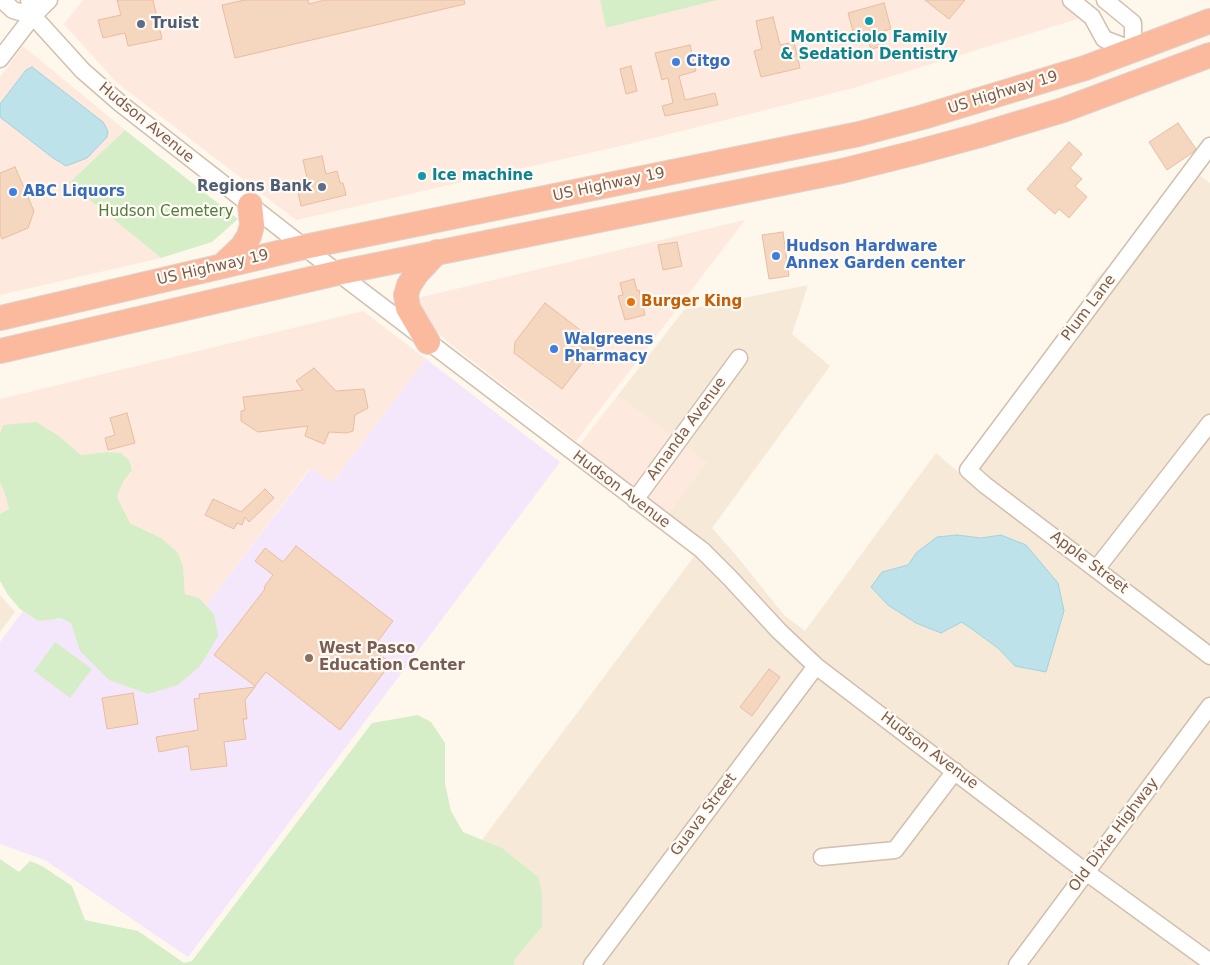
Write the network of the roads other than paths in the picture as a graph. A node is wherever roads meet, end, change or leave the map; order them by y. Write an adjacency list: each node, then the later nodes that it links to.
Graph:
1 (2, 0): 5 (street, Hudson Avenue)
2 (49, 0): 5 (street)
3 (1071, 0): 7 (street)
4 (1105, 0): 7 (street)
5 (31, 8): 9 (street); 12 (street, Hudson Avenue)
6 (1210, 21): 7 (highway, US Highway 19)
7 (1133, 50): 11 (highway); 13 (highway, US Highway 19)
8 (1210, 55): 11 (highway, US Highway 19)
9 (0, 59)
10 (1210, 146): 22 (street, Plum Lane)
11 (914, 153): 14 (highway, US Highway 19)
12 (250, 206): 13 (street, Hudson Avenue); 15 (highway)
13 (304, 247): 15 (highway, US Highway 19); 16 (street, Hudson Avenue)
14 (437, 252): 16 (highway, US Highway 19); 18 (highway)
15 (222, 266): 17 (highway, US Highway 19)
16 (337, 272): 18 (street, Hudson Avenue); 19 (highway, US Highway 19)
17 (0, 318)
18 (428, 342): 23 (street, Hudson Avenue)
19 (0, 351)
20 (739, 358): 23 (street, Amanda Avenue)
21 (1210, 423): 24 (street)
22 (968, 470): 24 (street, Apple Street)
23 (635, 500): 26 (street, Hudson Avenue)
24 (1097, 568): 25 (street, Apple Street)
25 (1210, 656)
26 (816, 666): 28 (street, Hudson Avenue); 32 (street, Guava Street)
27 (1210, 706): 30 (street, Old Dixie Highway)
28 (956, 771): 29 (street); 30 (street, Hudson Avenue)
29 (822, 857)
30 (1086, 872): 31 (street, Hudson Avenue); 33 (street, Old Dixie Highway)
31 (1210, 962)
32 (592, 965)
33 (1017, 965)

